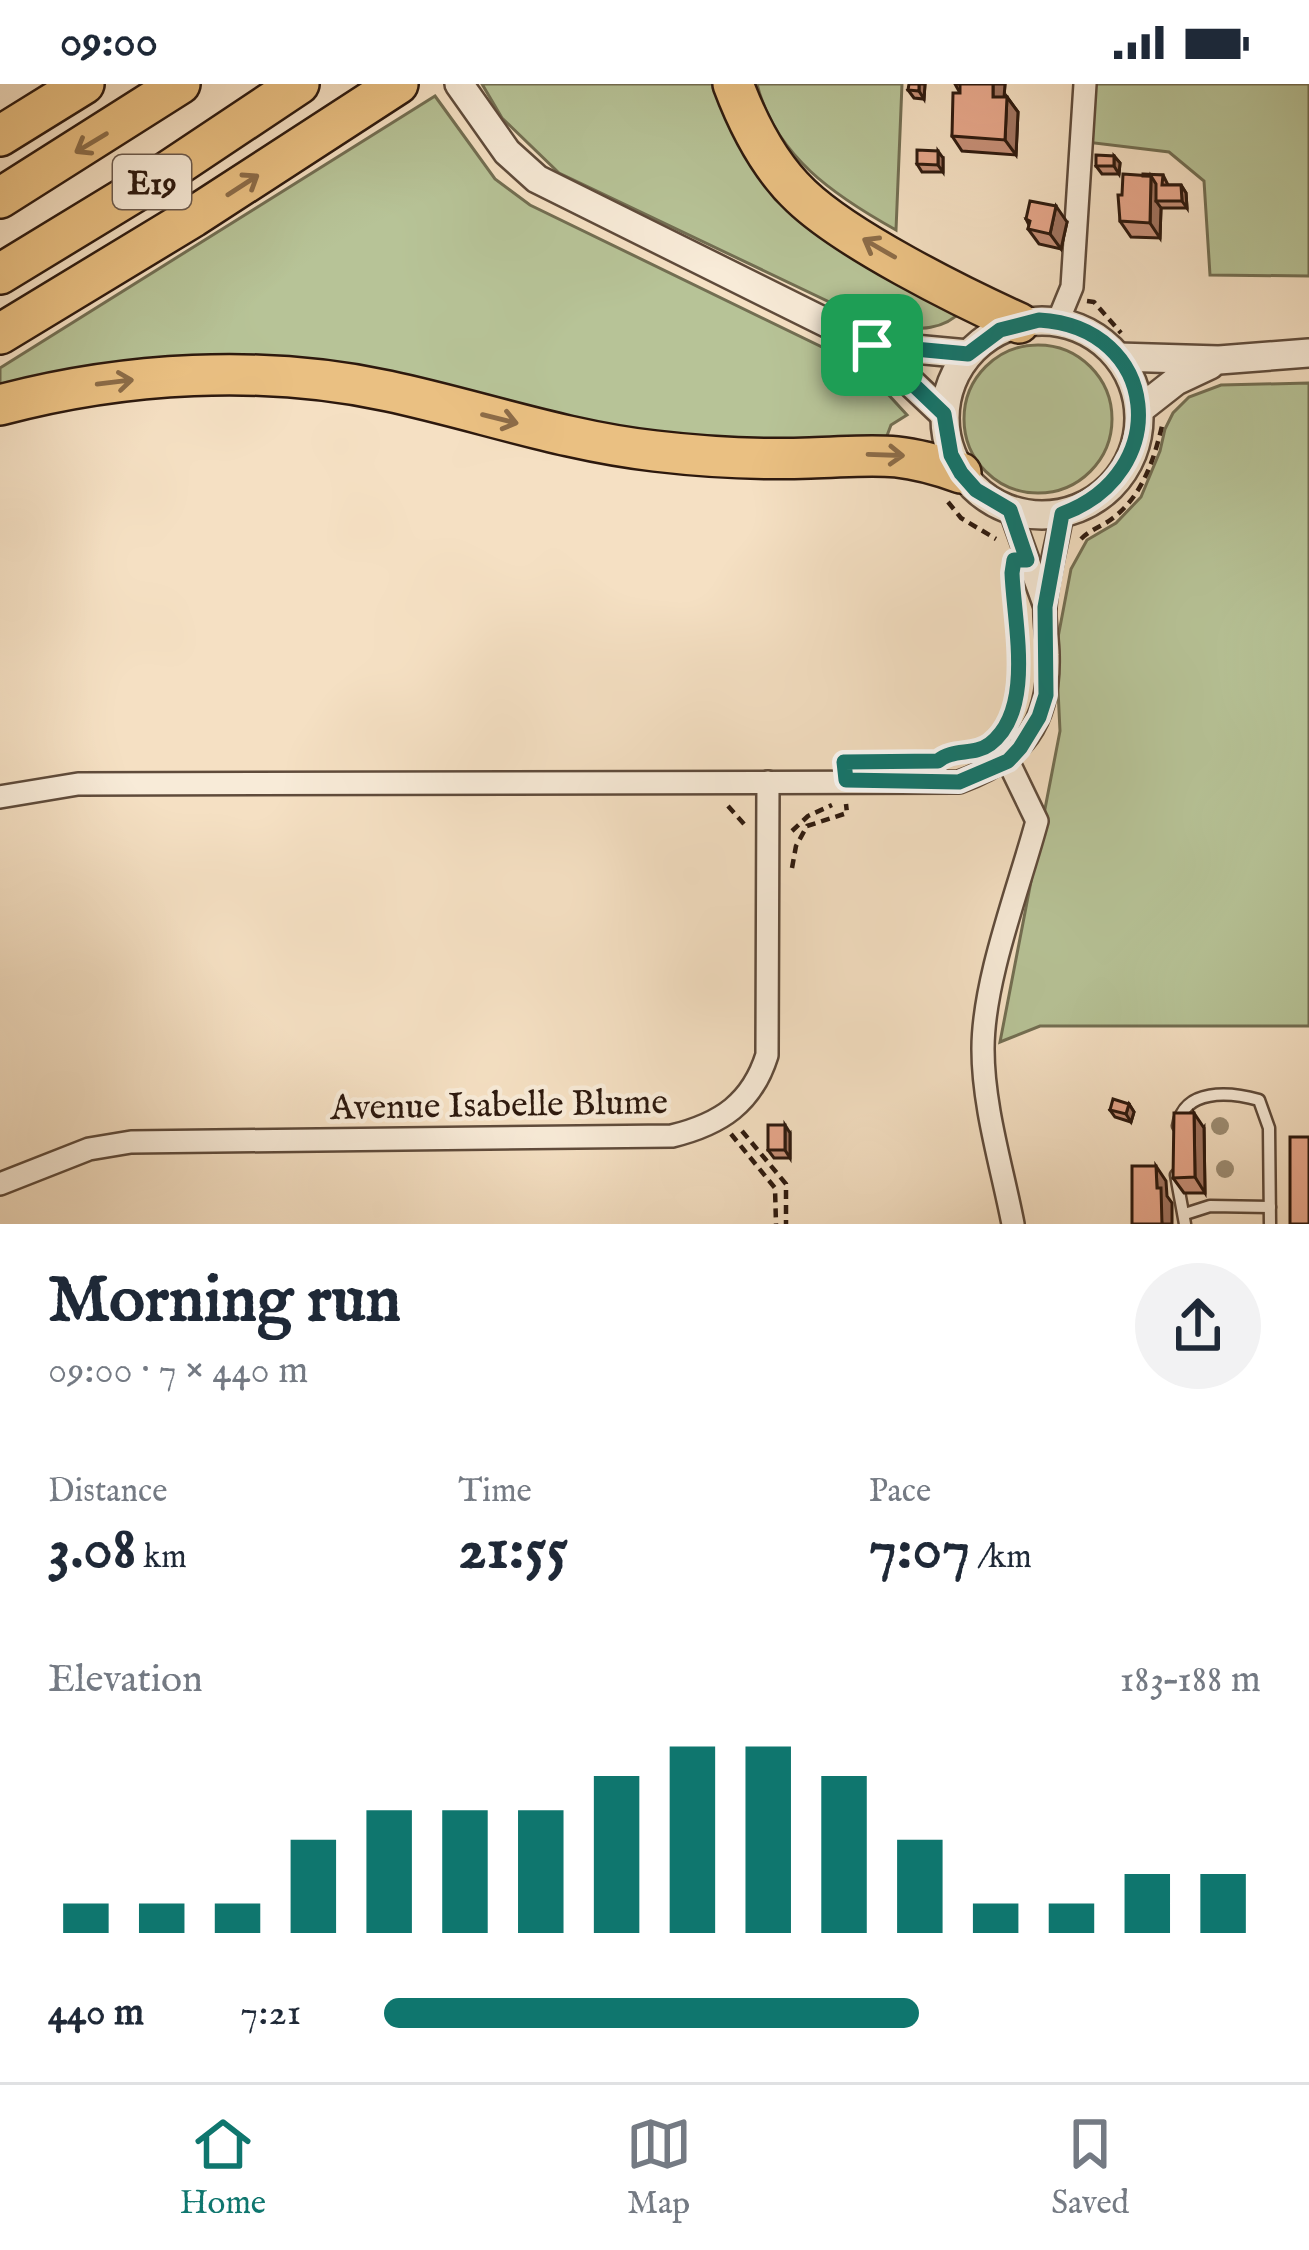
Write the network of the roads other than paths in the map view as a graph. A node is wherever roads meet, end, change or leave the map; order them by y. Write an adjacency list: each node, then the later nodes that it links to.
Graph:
1 (84, 84): 8 (highway)
2 (180, 84): 9 (highway, E19, one-way to 9)
3 (299, 84): 10 (highway, E19)
4 (398, 84): 12 (highway, one-way to 4)
5 (459, 84): 13 (street)
6 (733, 84): 11 (highway, one-way to 6)
7 (1085, 84): 11 (street)
8 (0, 136)
9 (0, 198)
10 (0, 274)
11 (1039, 322): 15 (street); 16 (street)
12 (0, 334)
13 (872, 345): 15 (street); 19 (street)
14 (1309, 352): 17 (street)
15 (968, 354): 19 (street)
16 (1118, 357): 17 (street); 20 (street)
17 (1219, 360): 20 (street)
18 (0, 405): 21 (highway, one-way to 21)
19 (944, 414): 21 (street)
20 (1152, 414): 23 (street)
21 (950, 482): 22 (street)
22 (1010, 510): 23 (street); 24 (street)
23 (1062, 514): 24 (street)
24 (1045, 607): 25 (street)
25 (1008, 761): 26 (street); 33 (street)
26 (768, 782): 27 (street); 30 (street, Avenue Isabelle Blume)
27 (0, 797)
28 (1175, 1147): 31 (lane)
29 (1175, 1163): 32 (lane)
30 (0, 1184)
31 (1270, 1207): 32 (lane); 34 (lane)
32 (1185, 1219)
33 (1013, 1224)
34 (1270, 1224)

